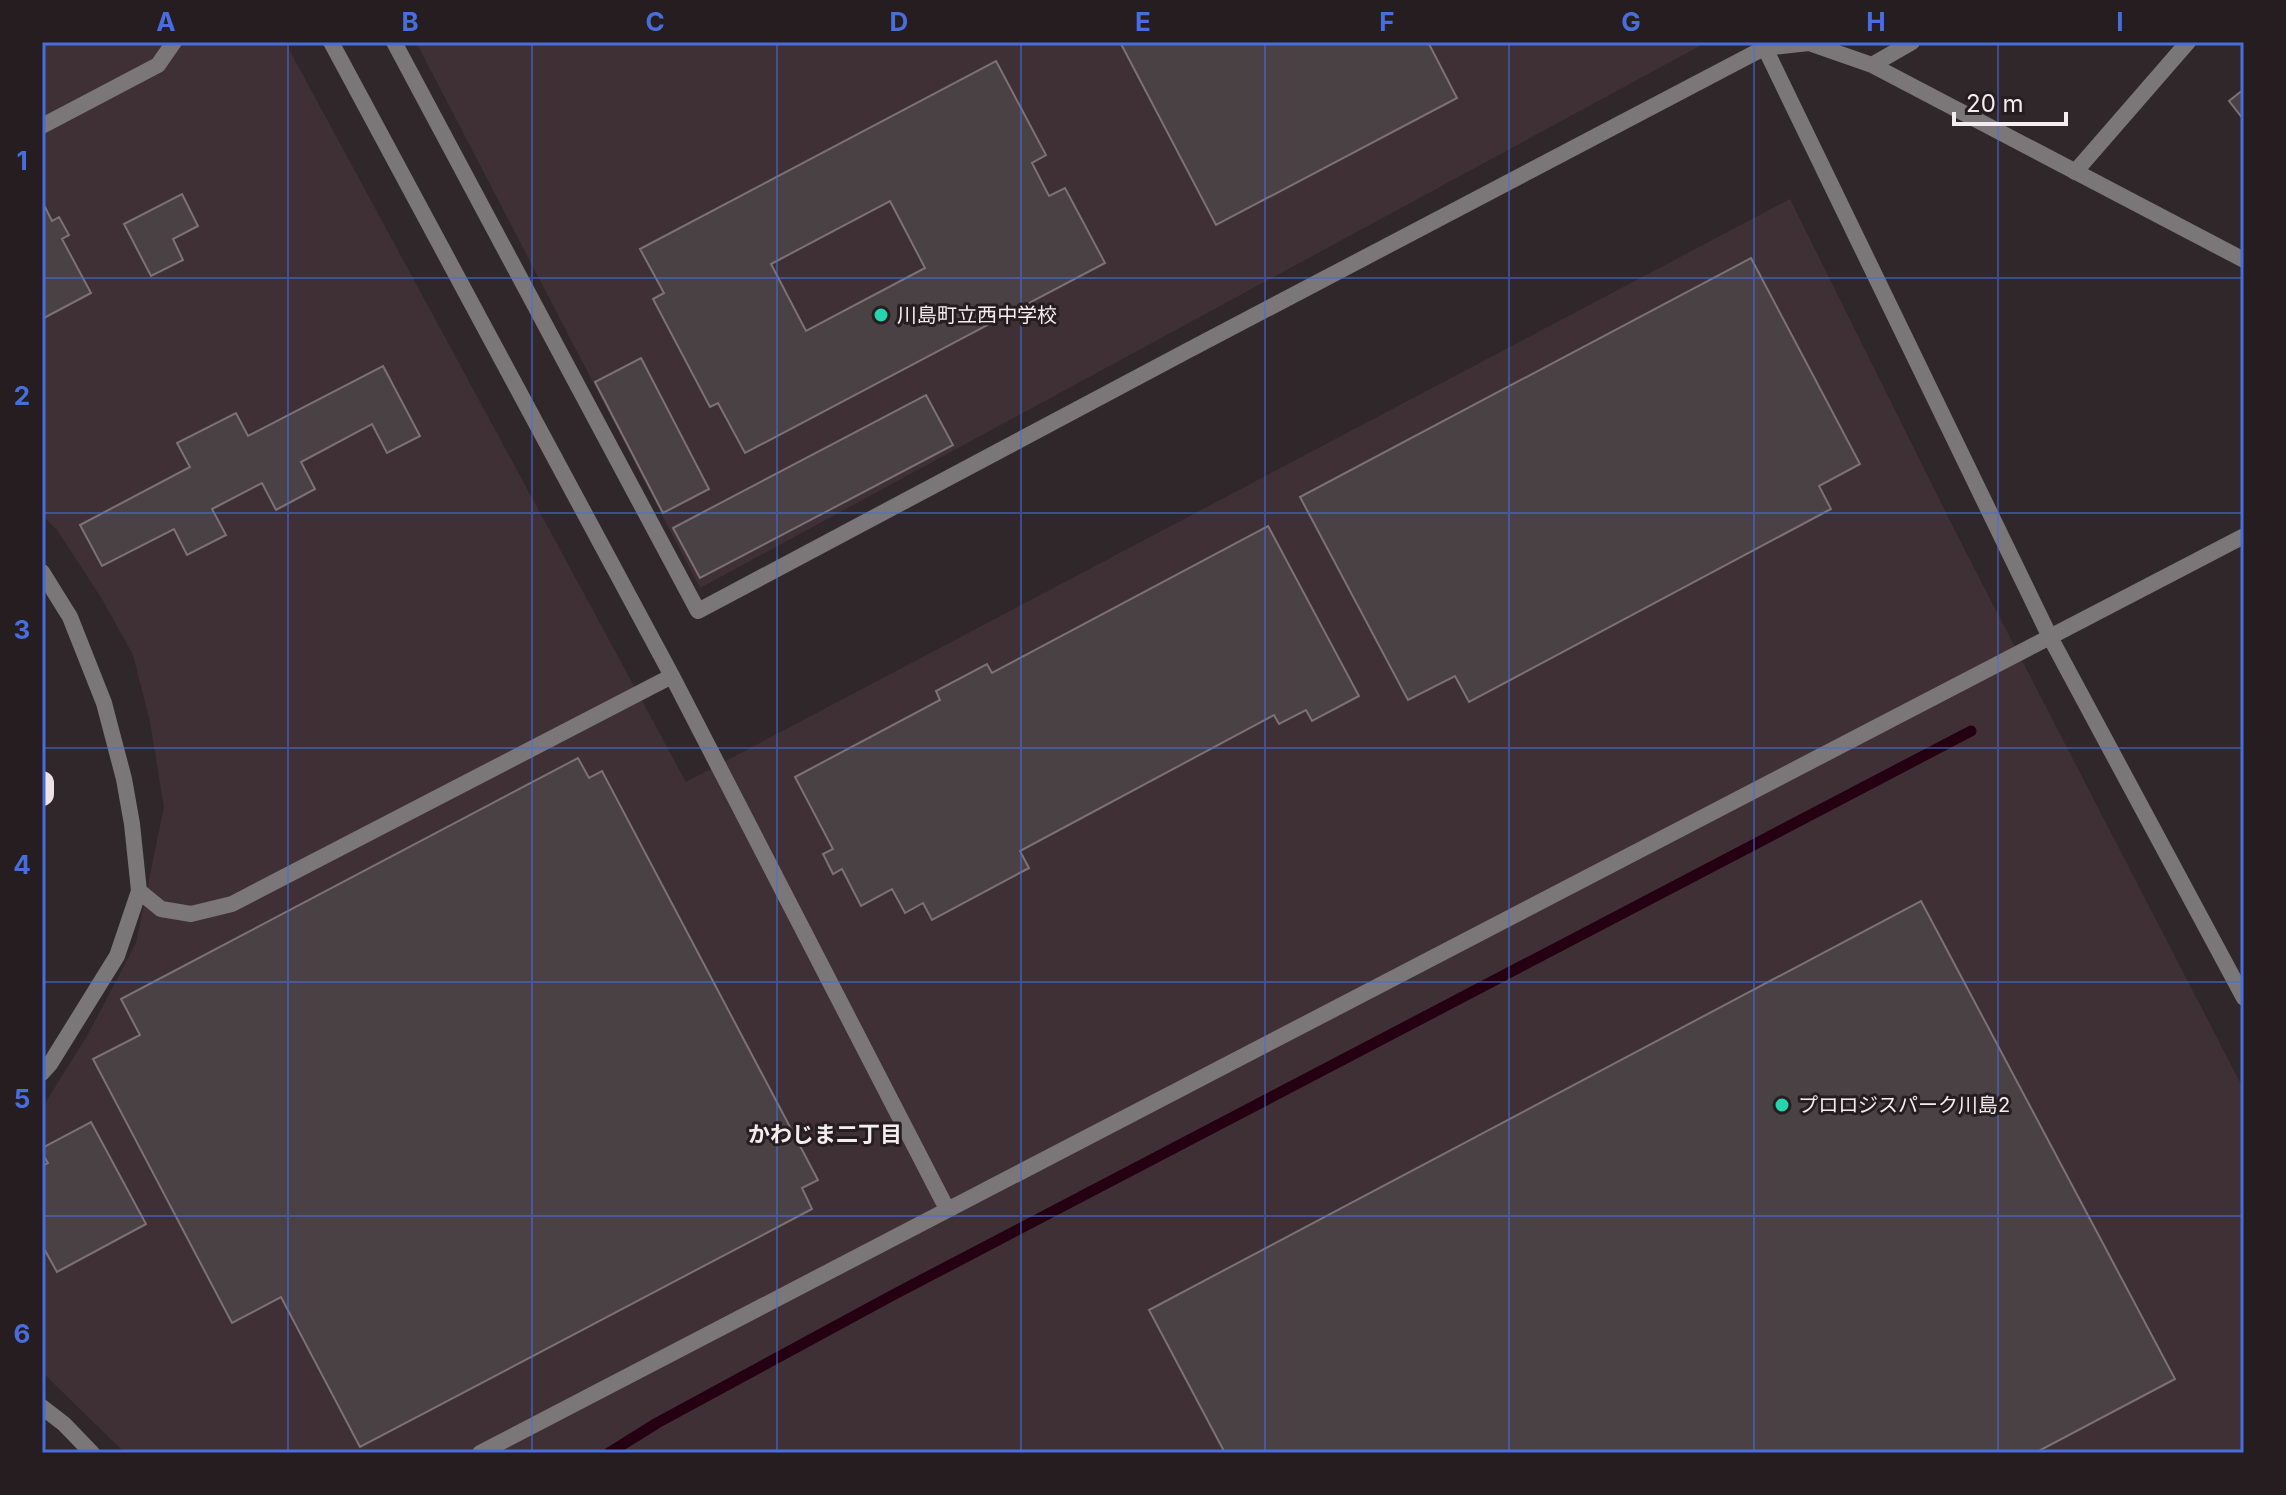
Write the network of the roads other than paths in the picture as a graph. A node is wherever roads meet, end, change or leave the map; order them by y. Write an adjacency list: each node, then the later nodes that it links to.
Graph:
1 (174, 42): 8 (street)
2 (331, 42): 14 (street)
3 (394, 42): 6 (street)
4 (1912, 42): 7 (street)
5 (2188, 42): 9 (street)
6 (1763, 45): 7 (street); 13 (street)
7 (1872, 65): 9 (street)
8 (42, 126)
9 (2075, 172): 10 (street)
10 (2244, 260)
11 (2244, 536): 13 (street)
12 (42, 572): 17 (street)
13 (2050, 637): 18 (street); 20 (street)
14 (672, 676): 17 (street); 20 (street)
15 (42, 783): 16 (highway)
16 (42, 794)
17 (139, 891): 19 (street)
18 (2244, 998)
19 (42, 1073)
20 (947, 1209): 23 (street)
21 (42, 1407): 22 (street)
22 (92, 1453)
23 (480, 1453)

